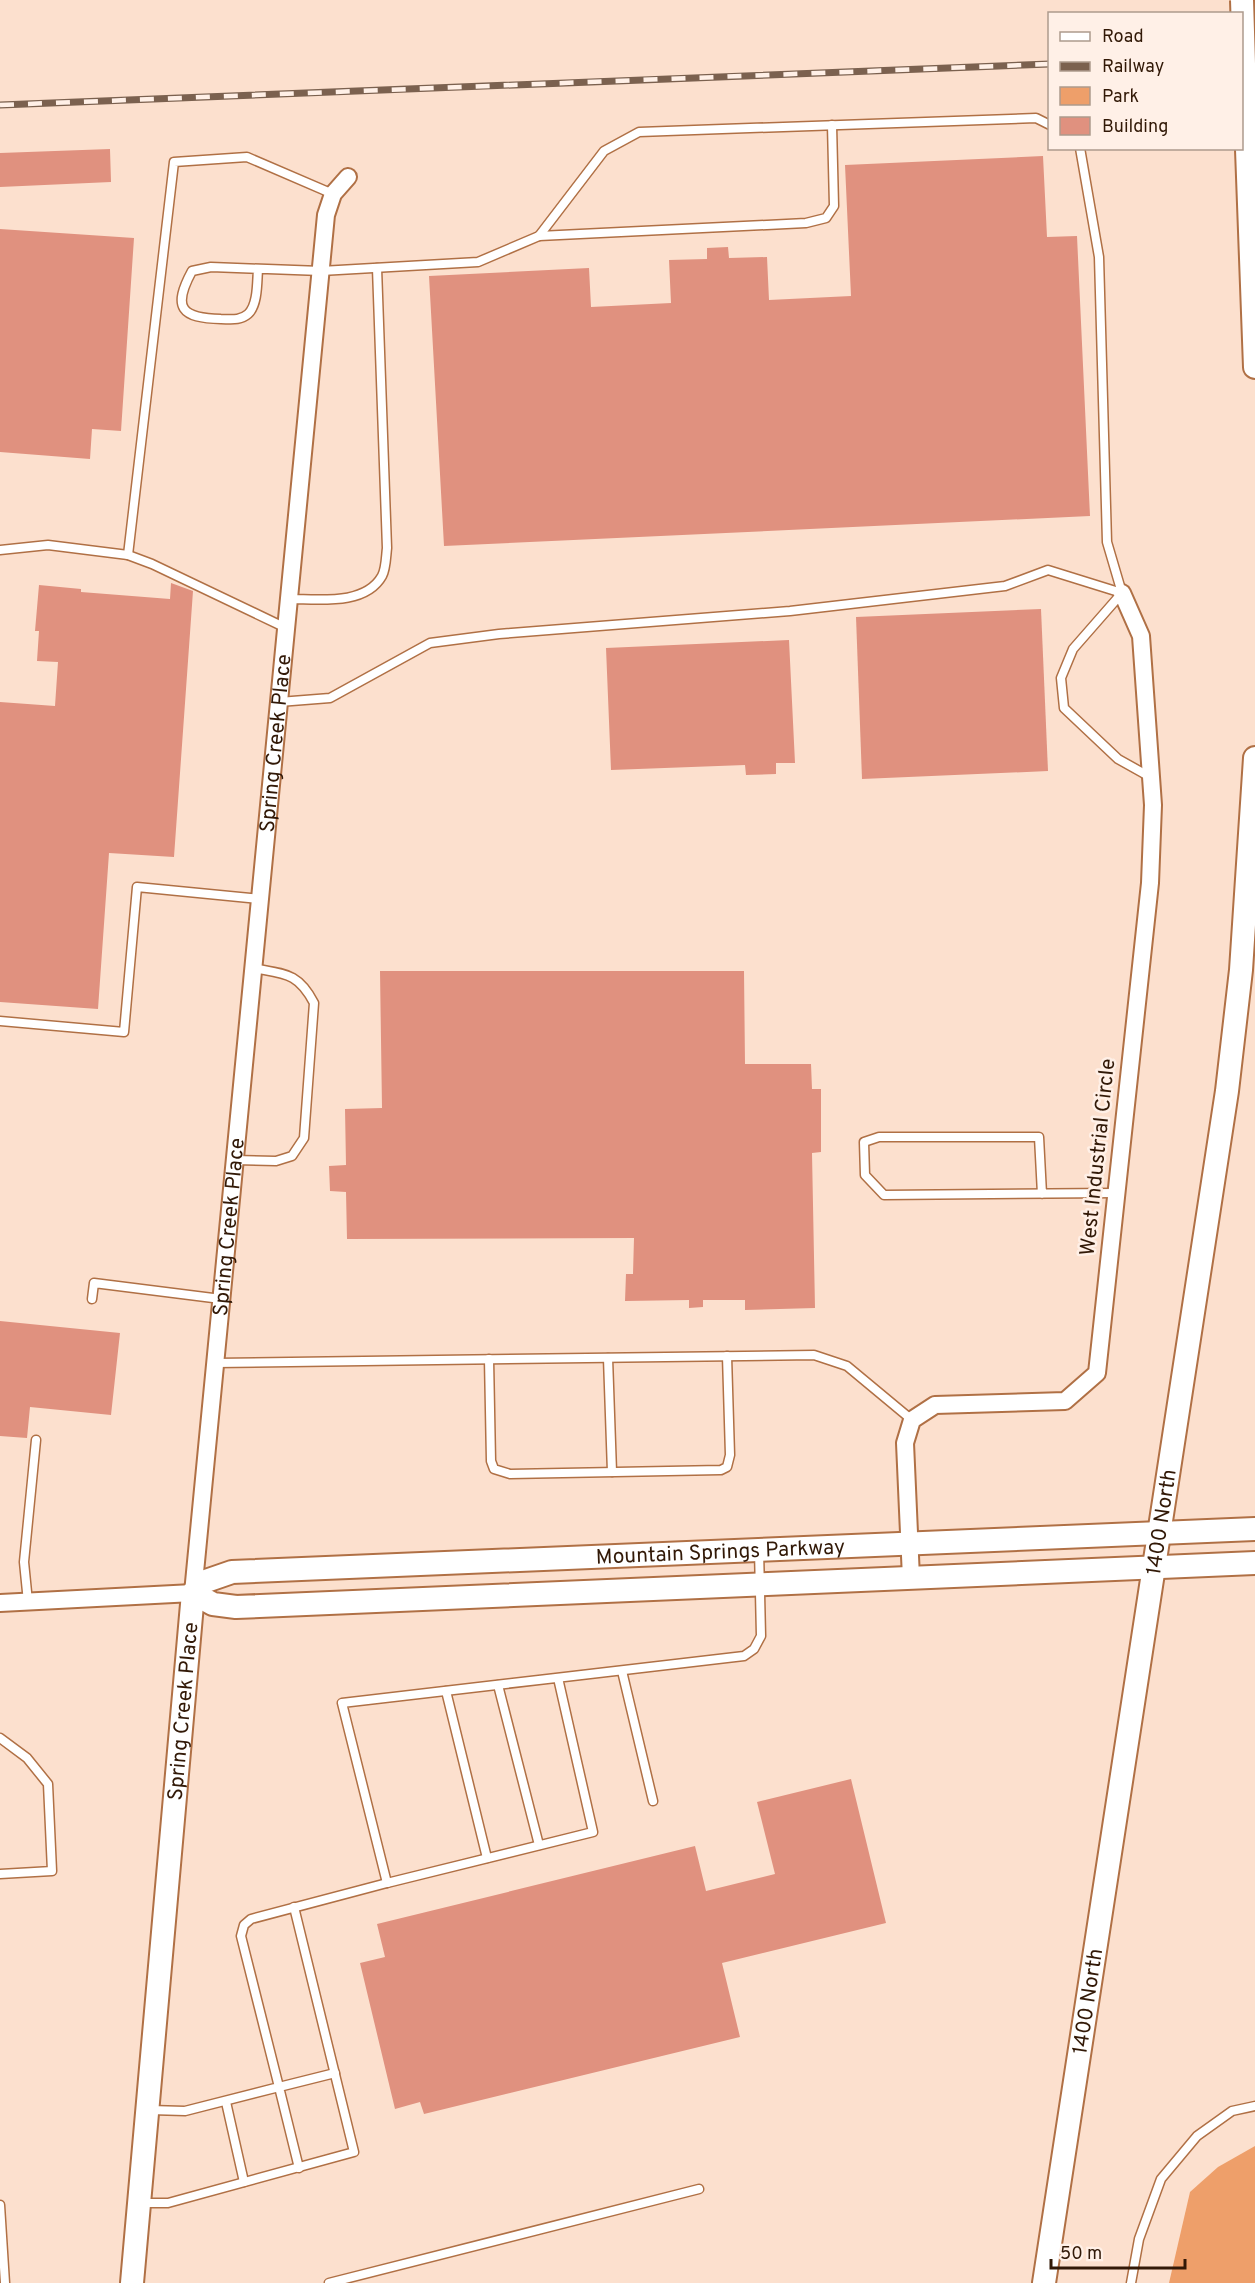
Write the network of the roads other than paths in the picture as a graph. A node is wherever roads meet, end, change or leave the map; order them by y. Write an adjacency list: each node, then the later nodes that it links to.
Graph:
1 (1243, 32): 11 (street, bridge)
2 (1048, 124): 3 (lane)
3 (832, 125): 7 (lane); 7 (lane)
4 (1080, 150): 14 (lane)
5 (348, 177): 6 (street, Spring Creek Place)
6 (333, 194): 10 (street, Spring Creek Place); 13 (lane)
7 (539, 236): 8 (lane)
8 (377, 268): 10 (lane); 15 (lane)
9 (258, 269): 9 (lane); 10 (lane)
10 (321, 271): 15 (street, Spring Creek Place)
11 (1255, 367)
12 (0, 550): 13 (lane)
13 (128, 555): 16 (lane)
14 (1122, 593): 17 (lane); 19 (street, West Industrial Circle); 19 (lane)
15 (289, 599): 16 (street, Spring Creek Place)
16 (286, 628): 17 (street, Spring Creek Place)
17 (279, 702): 20 (street, Spring Creek Place)
18 (1255, 758): 36 (street, 1400 North)
19 (1152, 777): 24 (street, West Industrial Circle)
20 (260, 899): 21 (street, Spring Creek Place); 22 (lane)
21 (253, 968): 23 (street, Spring Creek Place); 23 (lane)
22 (0, 1021)
23 (234, 1160): 27 (street, Spring Creek Place)
24 (1116, 1193): 25 (lane); 32 (street, West Industrial Circle)
25 (1042, 1194): 25 (lane)
26 (92, 1299): 27 (lane)
27 (221, 1299): 31 (street, Spring Creek Place)
28 (727, 1356): 29 (lane); 32 (lane); 34 (lane)
29 (608, 1358): 30 (lane); 34 (lane)
30 (489, 1359): 31 (lane); 34 (lane)
31 (214, 1363): 43 (street, Spring Creek Place)
32 (912, 1420): 37 (street)
33 (36, 1440): 44 (lane)
34 (612, 1472)
35 (1255, 1529): 36 (street, Mountain Springs Parkway)
36 (1161, 1533): 37 (street, Mountain Springs Parkway); 40 (street, 1400 North)
37 (909, 1544): 38 (street, Mountain Springs Parkway); 41 (street)
38 (759, 1550): 42 (lane); 43 (street, Mountain Springs Parkway)
39 (1255, 1563): 40 (street, Mountain Springs Parkway)
40 (1156, 1567): 41 (street, Mountain Springs Parkway); 70 (street, 1400 North)
41 (910, 1578): 42 (street, Mountain Springs Parkway)
42 (760, 1584): 43 (street, Mountain Springs Parkway); 46 (lane)
43 (193, 1593): 44 (street, Mountain Springs Parkway); 61 (street, Spring Creek Place)
44 (28, 1602): 45 (street, Mountain Springs Parkway)
45 (0, 1604)
46 (622, 1671): 47 (lane); 51 (lane)
47 (558, 1678): 48 (lane); 52 (lane)
48 (498, 1685): 49 (lane); 52 (lane)
49 (446, 1691): 53 (lane); 55 (lane)
50 (0, 1738): 54 (lane)
51 (653, 1800)
52 (539, 1845): 53 (lane)
53 (487, 1858): 55 (lane)
54 (0, 1874)
55 (387, 1882): 56 (lane)
56 (294, 1908): 57 (lane); 58 (lane)
57 (335, 2073): 58 (lane); 62 (lane)
58 (279, 2087): 59 (lane); 62 (lane)
59 (226, 2102): 61 (lane); 63 (lane)
60 (1255, 2106): 71 (lane)
61 (147, 2110): 65 (street, Spring Creek Place)
62 (299, 2168): 63 (lane)
63 (244, 2182): 65 (lane)
64 (699, 2189): 69 (lane)
65 (139, 2203): 68 (street, Spring Creek Place)
66 (0, 2205): 67 (lane)
67 (5, 2283)
68 (132, 2283)
69 (329, 2283)
70 (1044, 2283)
71 (1131, 2283)

